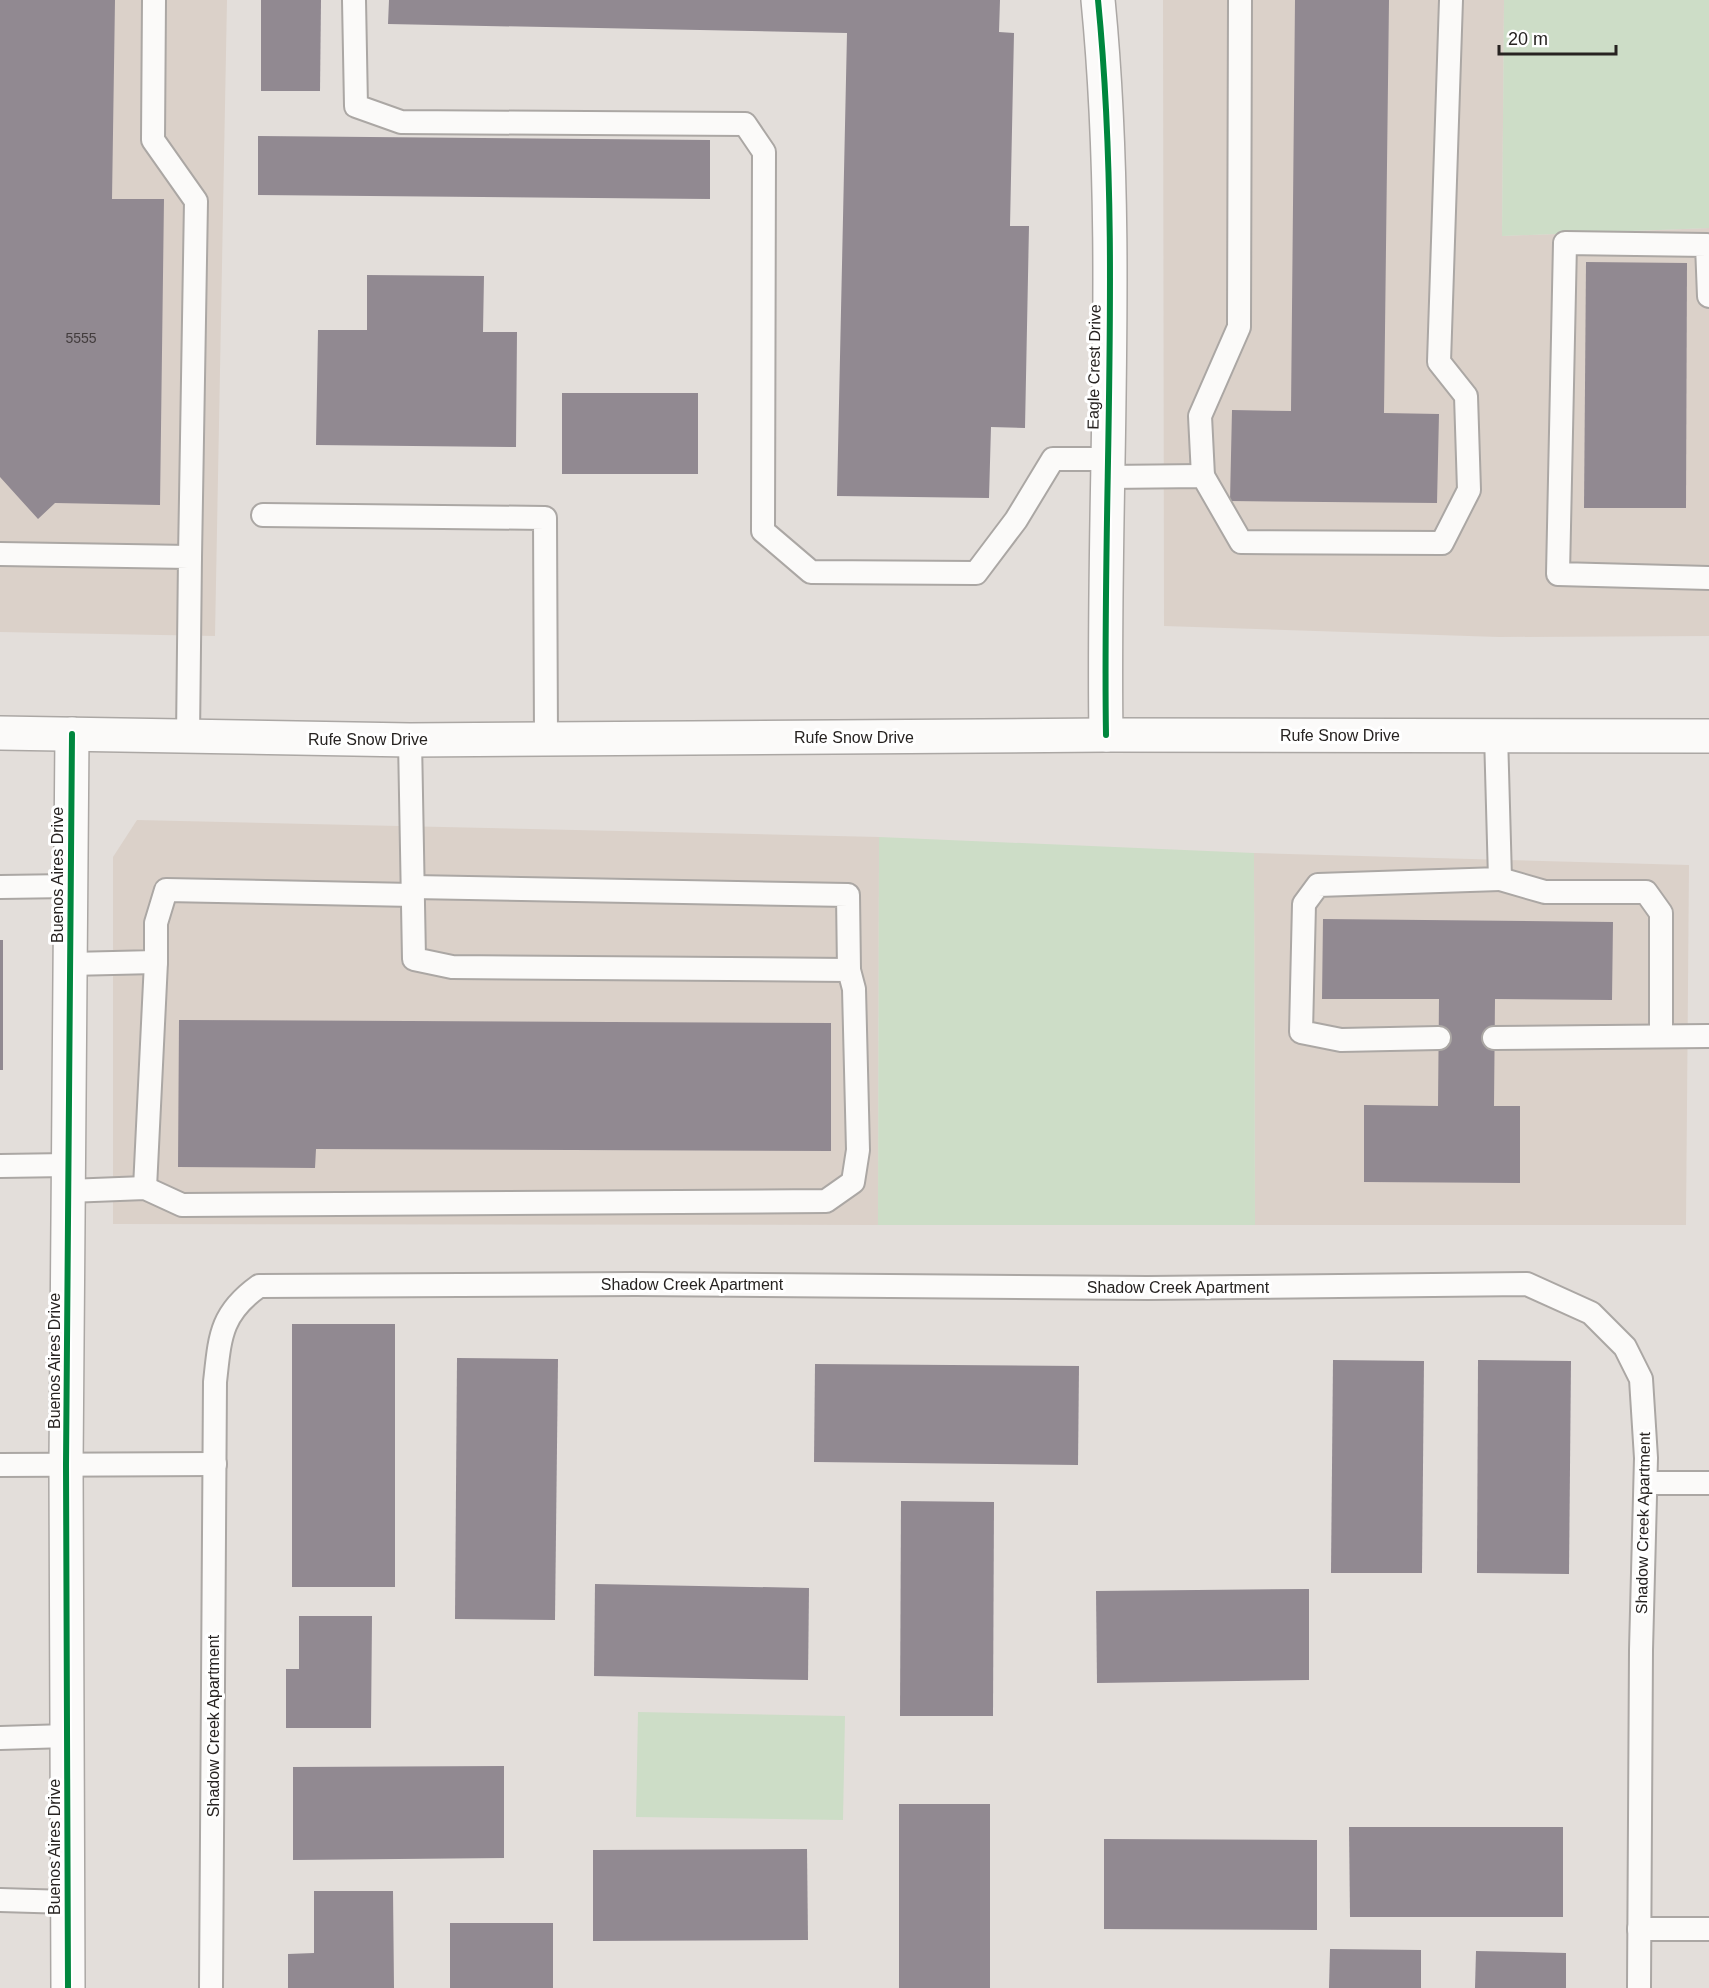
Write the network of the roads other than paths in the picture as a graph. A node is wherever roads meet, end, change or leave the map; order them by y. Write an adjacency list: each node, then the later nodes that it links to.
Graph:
1 (154, 0): 11 (lane)
2 (354, 0): 7 (lane)
3 (1098, 0): 7 (street, Eagle Crest Drive)
4 (1240, 0): 8 (lane)
5 (1451, 0): 8 (lane)
6 (1709, 296): 12 (lane)
7 (1106, 468): 8 (lane); 16 (street, Eagle Crest Drive)
8 (1203, 476)
9 (263, 515): 19 (lane)
10 (0, 554): 11 (lane)
11 (190, 557): 18 (lane)
12 (1709, 578)
13 (0, 734): 14 (street, Rufe Snow Drive)
14 (72, 734): 18 (street, Rufe Snow Drive); 22 (street, Buenos Aires Drive)
15 (1496, 734): 16 (street, Rufe Snow Drive); 17 (street, Rufe Snow Drive); 21 (lane)
16 (1106, 735): 19 (street, Rufe Snow Drive)
17 (1709, 736)
18 (189, 737): 20 (street, Rufe Snow Drive)
19 (546, 739): 20 (street, Rufe Snow Drive)
20 (410, 740): 24 (lane)
21 (1500, 879): 28 (lane); 30 (lane)
22 (70, 886): 23 (lane); 26 (street, Buenos Aires Drive)
23 (0, 887)
24 (413, 891): 25 (lane); 27 (lane); 27 (lane)
25 (156, 962): 26 (lane); 34 (lane)
26 (70, 964): 33 (street, Buenos Aires Drive)
27 (849, 970): 34 (lane)
28 (1661, 1036): 29 (lane); 31 (lane)
29 (1709, 1036)
30 (1439, 1038)
31 (1494, 1038)
32 (0, 1166): 33 (lane)
33 (68, 1178): 34 (lane); 37 (street, Buenos Aires Drive)
34 (145, 1188)
35 (215, 1464): 37 (lane); 38 (lane, Shadow Creek Apartment); 47 (lane, Shadow Creek Apartment)
36 (0, 1465): 37 (lane)
37 (66, 1465): 40 (street, Buenos Aires Drive)
38 (1646, 1483): 39 (lane); 44 (lane, Shadow Creek Apartment)
39 (1709, 1483)
40 (67, 1736): 41 (lane); 43 (street, Buenos Aires Drive)
41 (0, 1738)
42 (0, 1899): 43 (lane)
43 (68, 1902): 46 (street, Buenos Aires Drive)
44 (1639, 1929): 45 (lane); 48 (lane, Shadow Creek Apartment)
45 (1709, 1929)
46 (68, 1988)
47 (212, 1988)
48 (1639, 1988)

